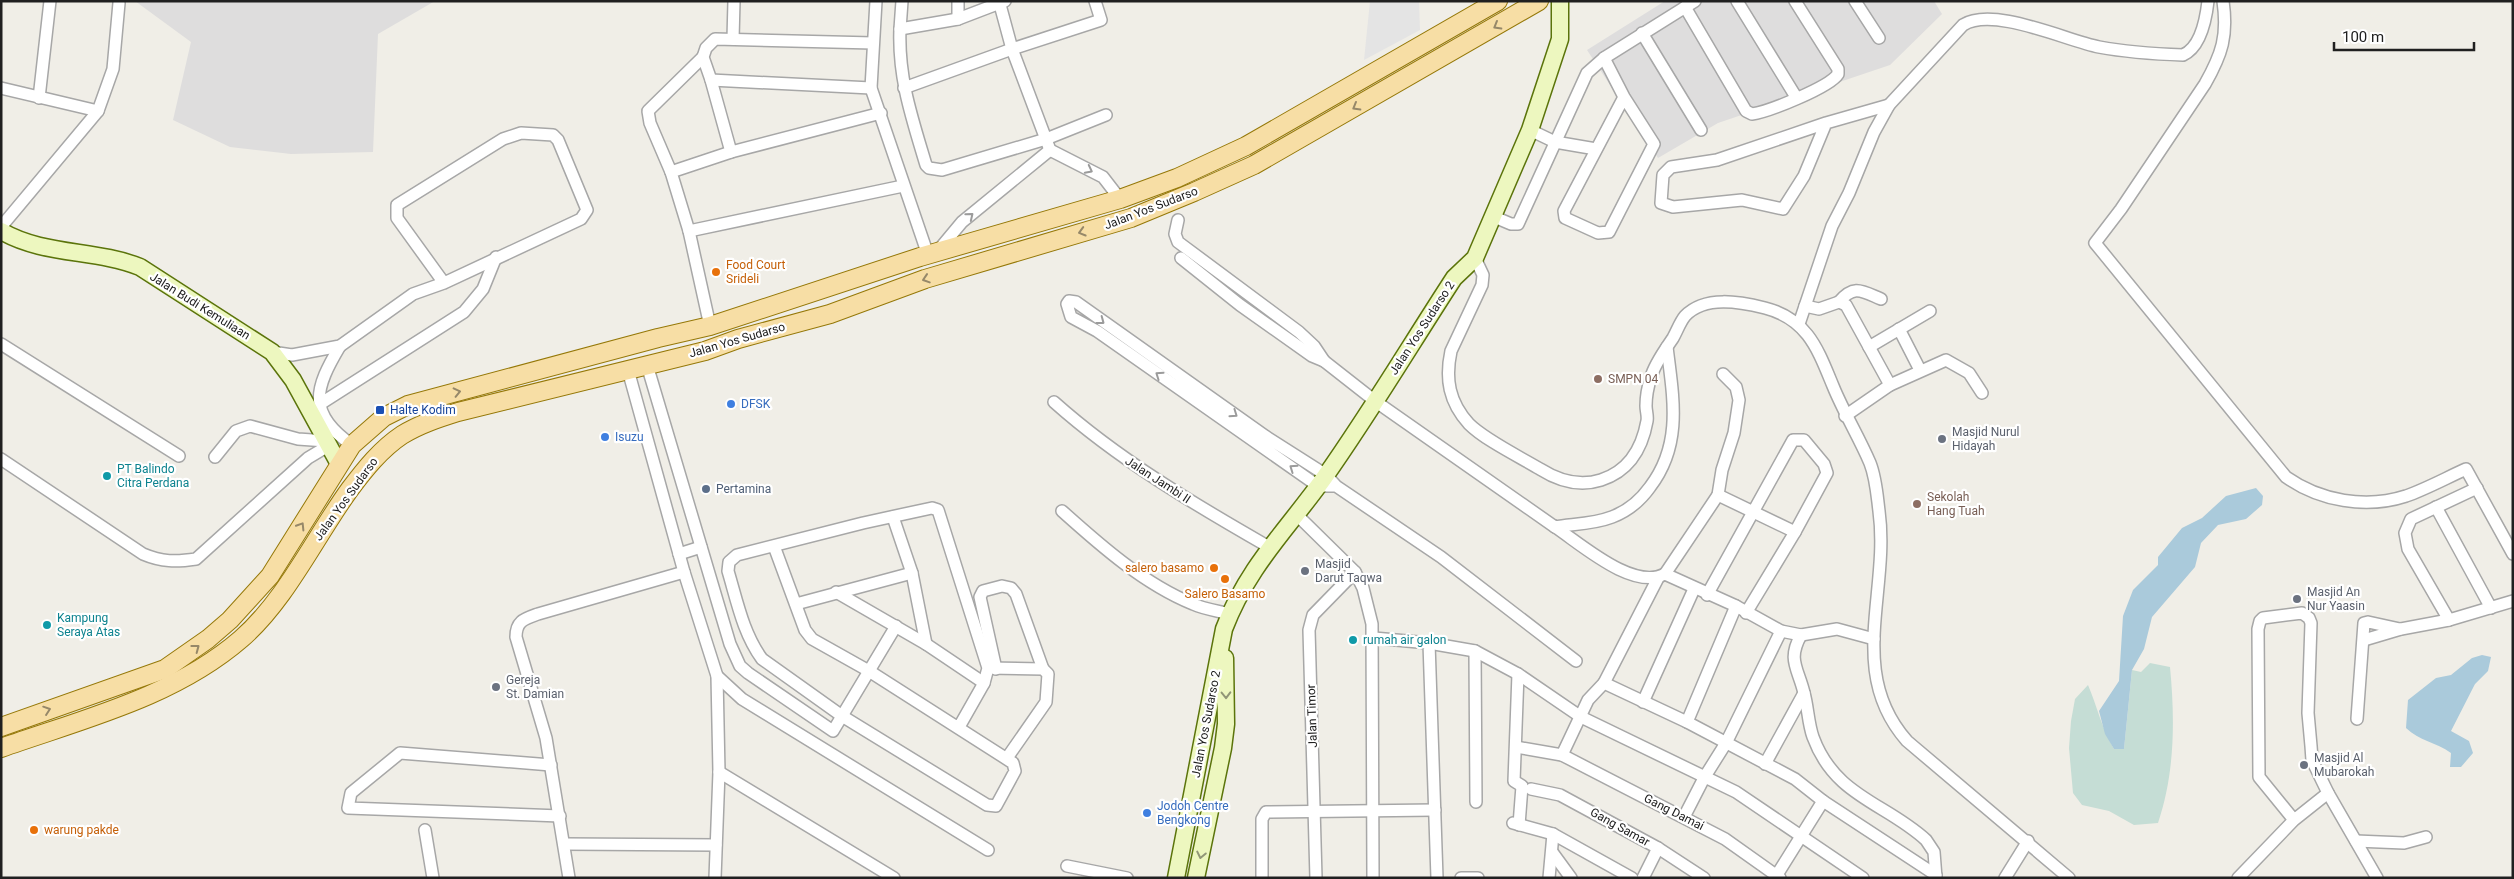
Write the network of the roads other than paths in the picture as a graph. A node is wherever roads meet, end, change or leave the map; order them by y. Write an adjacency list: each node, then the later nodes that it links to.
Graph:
1 (50, 1): 34 (street)
2 (734, 1): 23 (street)
3 (865, 1): 4 (street)
4 (876, 1): 24 (street)
5 (902, 1): 20 (street)
6 (958, 1): 19 (street)
7 (1095, 1): 25 (street)
8 (1498, 1): 39 (main road, Jalan Yos Sudarso)
9 (1539, 1): 43 (main road, Jalan Yos Sudarso, one-way to 43)
10 (1560, 1): 41 (main road, Jalan Yos Sudarso 2)
11 (1737, 1): 33 (street)
12 (1796, 1): 33 (street)
13 (1854, 1): 22 (street)
14 (2208, 1): 35 (street)
15 (2222, 1): 97 (street)
16 (1001, 2): 19 (street); 25 (street)
17 (119, 3): 36 (street)
18 (1690, 4): 21 (street); 33 (street)
19 (958, 19): 20 (street)
20 (900, 29): 31 (street)
21 (1642, 33): 27 (street); 42 (street)
22 (1879, 38)
23 (733, 39): 24 (street); 26 (street)
24 (873, 43): 30 (street)
25 (1012, 49): 31 (street); 44 (street)
26 (703, 57): 28 (street); 49 (street)
27 (1604, 58): 32 (street); 45 (street)
28 (711, 80): 30 (street); 48 (street)
29 (1, 88): 34 (street)
30 (871, 88): 37 (street)
31 (904, 88): 44 (street)
32 (1624, 97): 46 (street); 46 (street)
33 (1796, 97)
34 (39, 98): 36 (street)
35 (1890, 104): 40 (street); 66 (street)
36 (98, 111): 56 (street)
37 (880, 113): 48 (street); 51 (street)
38 (1106, 116): 44 (street)
39 (1289, 120): 43 (main road); 50 (main road, Jalan Yos Sudarso)
40 (1826, 122): 40 (street)
41 (1530, 130): 45 (street); 54 (main road, Jalan Yos Sudarso 2)
42 (1702, 130)
43 (1302, 138): 52 (main road, Jalan Yos Sudarso)
44 (1046, 139): 47 (street)
45 (1555, 142): 46 (street); 54 (street)
46 (1596, 149)
47 (1050, 150): 53 (street, one-way to 53); 59 (street, one-way to 47)
48 (731, 152): 49 (street)
49 (671, 172): 58 (street)
50 (1187, 174): 52 (main road); 53 (main road, Jalan Yos Sudarso)
51 (903, 186): 58 (street); 59 (street)
52 (1194, 192): 73 (main road, Jalan Yos Sudarso, one-way to 73)
53 (1120, 199): 59 (main road, Jalan Yos Sudarso)
54 (1492, 216): 62 (main road, Jalan Yos Sudarso 2)
55 (1178, 220): 79 (street)
56 (1, 227)
57 (1, 231): 78 (main road, Jalan Budi Kemuliaan)
58 (690, 231): 70 (street)
59 (933, 253): 68 (main road, Jalan Yos Sudarso)
60 (496, 257): 63 (street); 63 (street); 88 (street)
61 (1181, 258): 79 (street)
62 (1475, 258): 76 (street); 86 (main road, Jalan Yos Sudarso 2)
63 (444, 283): 75 (street)
64 (1881, 299): 65 (street)
65 (1839, 302): 66 (street); 77 (street)
66 (1805, 306): 69 (street)
67 (1930, 311): 71 (street)
68 (734, 319): 70 (main road, Jalan Yos Sudarso); 73 (main road)
69 (1799, 324): 76 (street); 89 (street)
70 (710, 326): 72 (main road, Jalan Yos Sudarso)
71 (1899, 329): 77 (street); 82 (street)
72 (658, 338): 80 (main road); 91 (main road, Jalan Yos Sudarso, one-way to 72)
73 (738, 339): 80 (main road, Jalan Yos Sudarso)
74 (1, 344): 92 (street)
75 (340, 346): 78 (street); 88 (street)
76 (1667, 347): 104 (street)
77 (1869, 347): 84 (street)
78 (272, 352): 90 (main road, Jalan Budi Kemuliaan)
79 (1324, 361): 86 (street)
80 (655, 362): 81 (main road, Jalan Yos Sudarso); 107 (street)
81 (628, 370): 109 (street); 153 (main road, Jalan Yos Sudarso)
82 (1920, 370): 84 (street); 85 (street)
83 (1723, 374): 98 (street)
84 (1890, 385): 89 (street)
85 (1982, 393)
86 (1375, 400): 96 (main road, Jalan Yos Sudarso 2); 104 (street)
87 (1054, 402): 108 (street, Jalan Jambi II)
88 (320, 404): 91 (street)
89 (1845, 416): 130 (street)
90 (327, 444): 93 (street); 94 (street); 95 (main road, Jalan Budi Kemuliaan)
91 (352, 445): 95 (main road, Jalan Yos Sudarso)
92 (179, 456)
93 (215, 457)
94 (1, 459)
95 (339, 464): 149 (main road, Jalan Yos Sudarso, one-way to 95)
96 (1327, 482): 96 (street, one-way to 96); 102 (main road, Jalan Yos Sudarso 2); 135 (street)
97 (2477, 488): 99 (street); 110 (street)
98 (1718, 495): 101 (street); 114 (street)
99 (2436, 507): 121 (street); 123 (street)
100 (1062, 511): 124 (street)
101 (1754, 512): 105 (street); 105 (street); 117 (street)
102 (1296, 514): 108 (main road, Jalan Yos Sudarso 2); 113 (street)
103 (893, 517): 106 (street); 112 (street); 136 (street)
104 (1555, 527): 114 (street)
105 (1795, 532): 122 (street)
106 (774, 546): 119 (street); 145 (street)
107 (701, 547): 109 (street); 145 (street)
108 (1269, 547): 124 (main road, Jalan Yos Sudarso 2)
109 (679, 554): 111 (street)
110 (2513, 554)
111 (684, 572): 140 (street); 157 (street)
112 (912, 572): 116 (street); 133 (street)
113 (1355, 572): 129 (street); 165 (street, Jalan Timor)
114 (1661, 576): 115 (street); 142 (street)
115 (1694, 589): 117 (street); 144 (street)
116 (836, 592): 119 (street); 125 (street)
117 (1707, 595): 120 (street)
118 (2513, 601): 121 (street)
119 (796, 604): 138 (street)
120 (1736, 606): 122 (street); 148 (street)
121 (2491, 608): 123 (street)
122 (1746, 613): 127 (street)
123 (2449, 620): 126 (street)
124 (1227, 621): 189 (main road, Jalan Yos Sudarso 2); 190 (main road, Jalan Yos Sudarso 2, one-way to 190)
125 (896, 626): 133 (street); 138 (street)
126 (2401, 629): 131 (street); 131 (street)
127 (1781, 631): 128 (street); 151 (street)
128 (1801, 635): 130 (street); 143 (street)
129 (1374, 638): 132 (street); 166 (street)
130 (1874, 639): 174 (street)
131 (2364, 640): 147 (street)
132 (1429, 643): 134 (street); 164 (street)
133 (926, 644): 141 (street)
134 (1475, 651): 139 (street); 163 (street)
135 (1576, 661)
136 (992, 668): 137 (street); 137 (street); 141 (street)
137 (1043, 669): 155 (street)
138 (869, 671): 145 (street); 150 (street)
139 (1518, 674): 146 (street); 152 (street)
140 (717, 676): 158 (street); 179 (street)
141 (984, 683): 150 (street)
142 (1604, 683): 144 (street); 146 (street)
143 (1804, 693): 156 (street); 183 (street)
144 (1643, 702): 148 (street)
145 (842, 716): 155 (street)
146 (1581, 717): 154 (street); 159 (street)
147 (2357, 720)
148 (1686, 722): 151 (street)
149 (1, 727)
150 (960, 727): 155 (street)
151 (1726, 743): 156 (street); 159 (street)
152 (1516, 747): 154 (street, Gang Damai); 171 (street)
153 (1, 748)
154 (1562, 756): 168 (street, Gang Damai)
155 (1006, 758)
156 (1765, 764): 162 (street)
157 (551, 765): 167 (street); 167 (street)
158 (719, 772): 177 (street); 187 (street)
159 (1704, 778): 168 (street); 172 (street)
160 (1531, 789): 178 (street, Gang Samar)
161 (2328, 793): 169 (street); 169 (street); 175 (street)
162 (1823, 801): 172 (street); 183 (street)
163 (1476, 802)
164 (1435, 810): 166 (street); 194 (street)
165 (1315, 811): 166 (street); 191 (street); 192 (street, Jalan Timor)
166 (1373, 811): 193 (street)
167 (560, 816): 176 (street)
168 (1684, 817): 182 (street, Gang Damai)
169 (2294, 820): 205 (street)
170 (425, 830): 184 (street)
171 (1553, 834): 180 (street); 199 (street)
172 (1801, 835): 182 (street); 202 (street)
173 (2426, 837): 175 (street)
174 (2028, 841): 203 (street); 204 (street)
175 (2356, 841): 206 (street)
176 (564, 844): 177 (street); 185 (street)
177 (716, 845): 186 (street)
178 (1658, 848): 200 (street); 201 (street, Gang Samar)
179 (988, 850)
180 (1552, 852): 197 (street); 198 (street)
181 (1067, 866): 188 (street)
182 (1777, 877)
183 (1936, 877)
184 (433, 878)
185 (569, 878)
186 (715, 878)
187 (894, 878)
188 (1127, 878)
189 (1176, 878)
190 (1196, 878)
191 (1262, 878)
192 (1316, 878)
193 (1373, 878)
194 (1437, 878)
195 (1460, 878): 196 (street)
196 (1478, 878)
197 (1549, 878)
198 (1570, 878)
199 (1632, 878)
200 (1643, 878)
201 (1704, 878)
202 (1864, 878)
203 (2005, 878)
204 (2069, 878)
205 (2238, 878)
206 (2377, 878)

